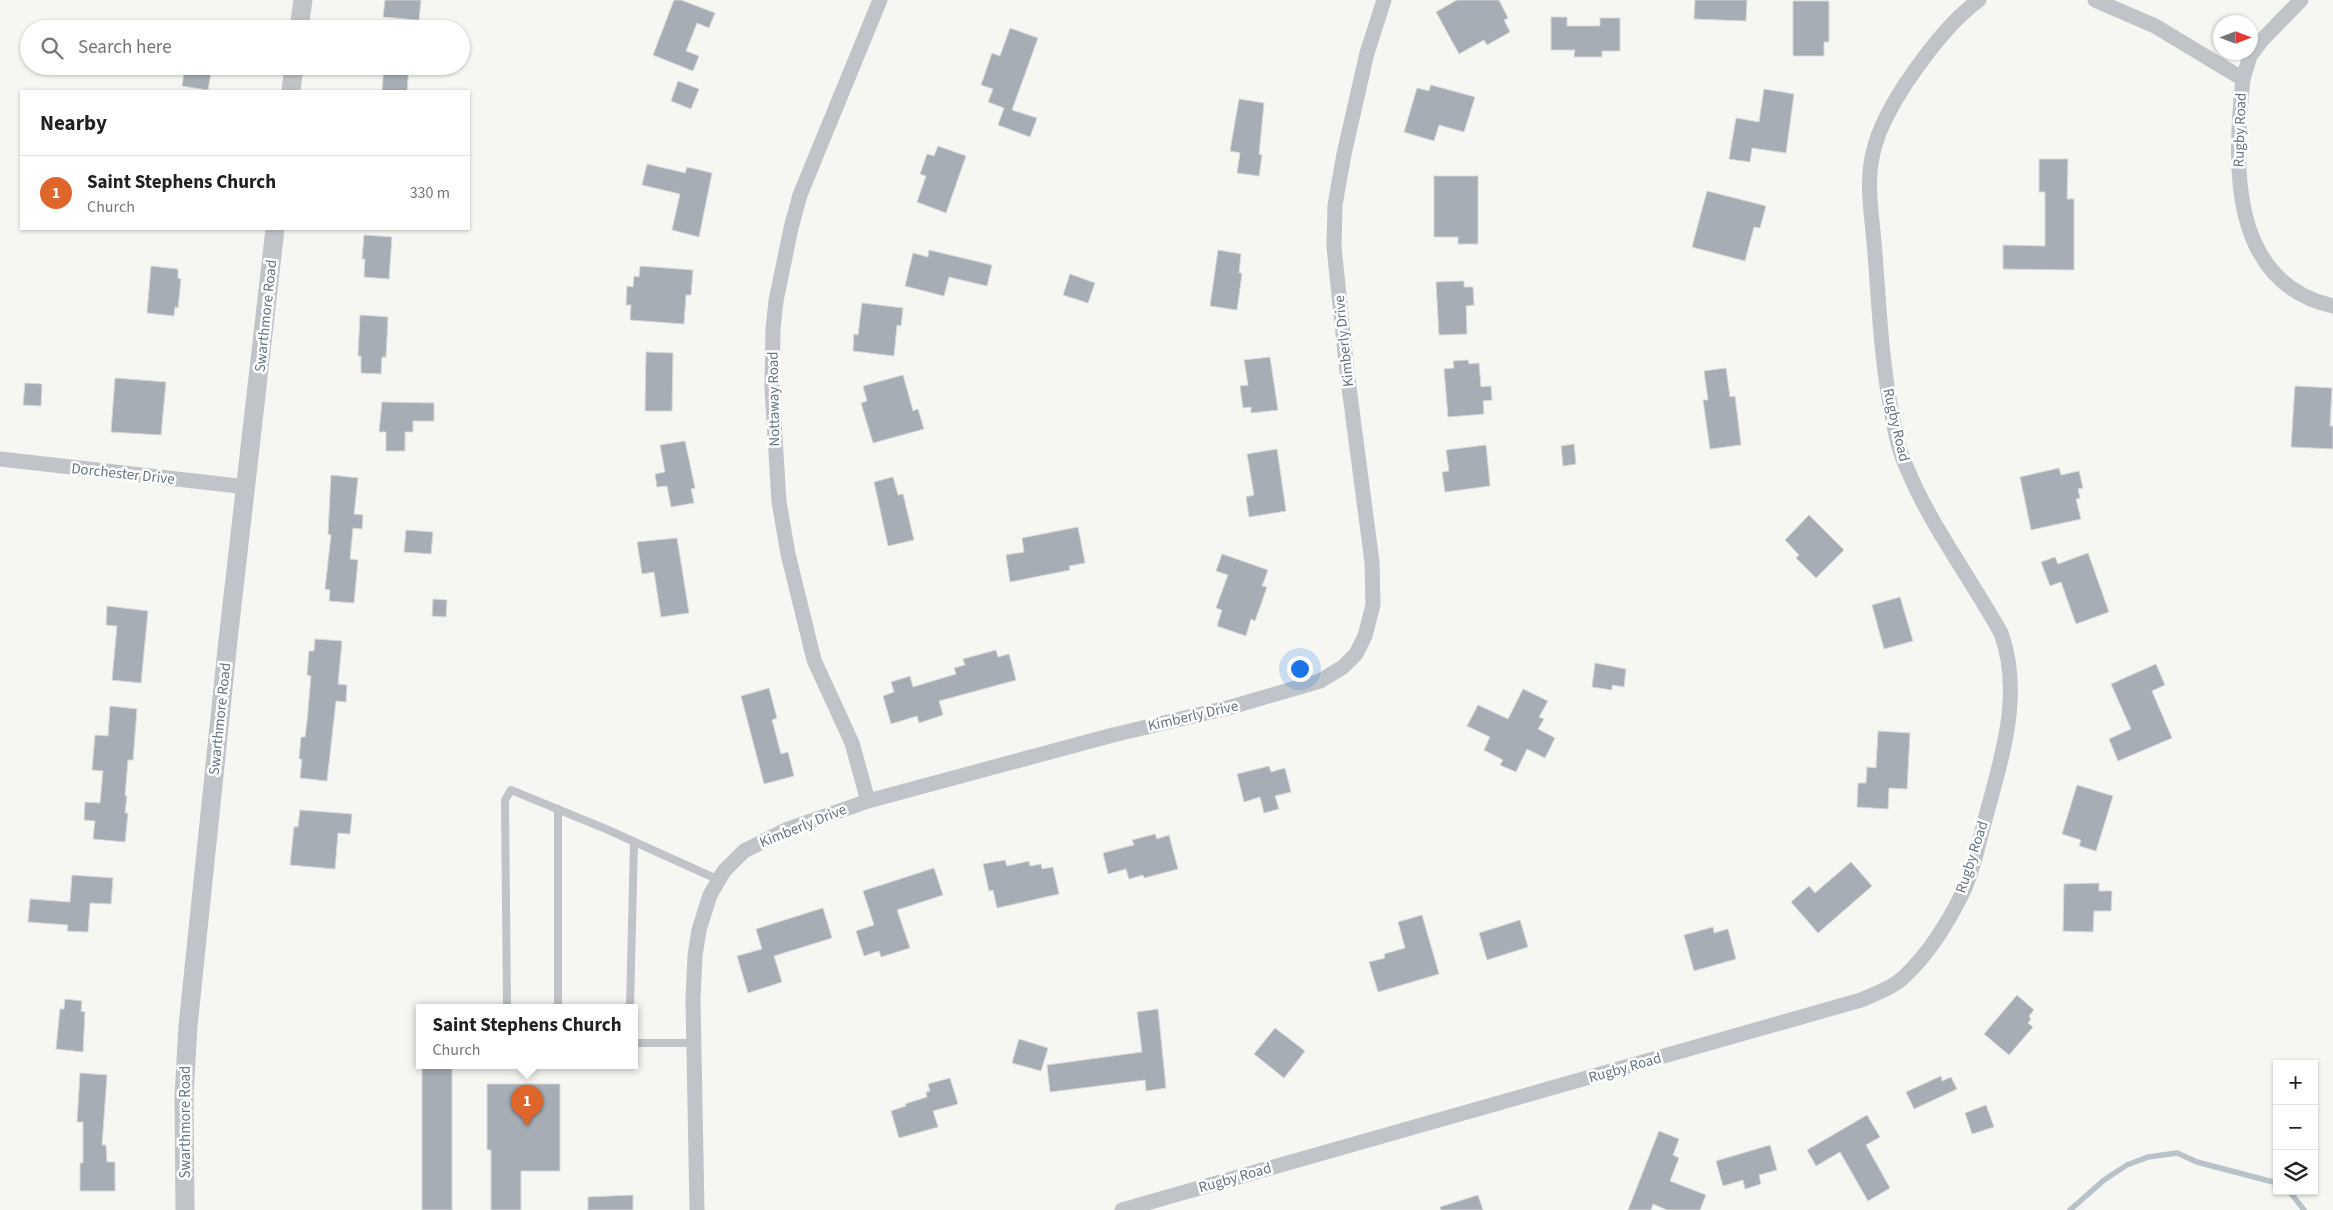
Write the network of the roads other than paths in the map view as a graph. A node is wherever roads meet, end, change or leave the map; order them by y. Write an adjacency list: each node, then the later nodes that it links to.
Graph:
1 (303, 0): 7 (street)
2 (880, 0): 15 (street, Nottaway Road)
3 (1384, 0): 15 (street, Kimberly Drive)
4 (1979, 0): 26 (street, Rugby Road)
5 (2095, 0): 9 (street, Rugby Road)
6 (2301, 0): 9 (street)
7 (300, 20)
8 (293, 75): 10 (street)
9 (2243, 79): 12 (street, Rugby Road)
10 (291, 90)
11 (275, 230): 14 (street, Swarthmore Road)
12 (2333, 306)
13 (0, 460): 14 (street, Dorchester Drive)
14 (247, 486): 24 (street, Swarthmore Road)
15 (868, 801): 18 (street, Kimberly Drive)
16 (558, 809): 17 (lane); 19 (lane); 20 (lane)
17 (634, 842): 18 (lane); 21 (lane)
18 (719, 880): 23 (street, Kimberly Drive)
19 (507, 1004)
20 (558, 1004)
21 (630, 1004)
22 (638, 1043): 23 (lane)
23 (694, 1043): 25 (street, Kimberly Drive)
24 (185, 1210)
25 (697, 1210)
26 (1122, 1210)

